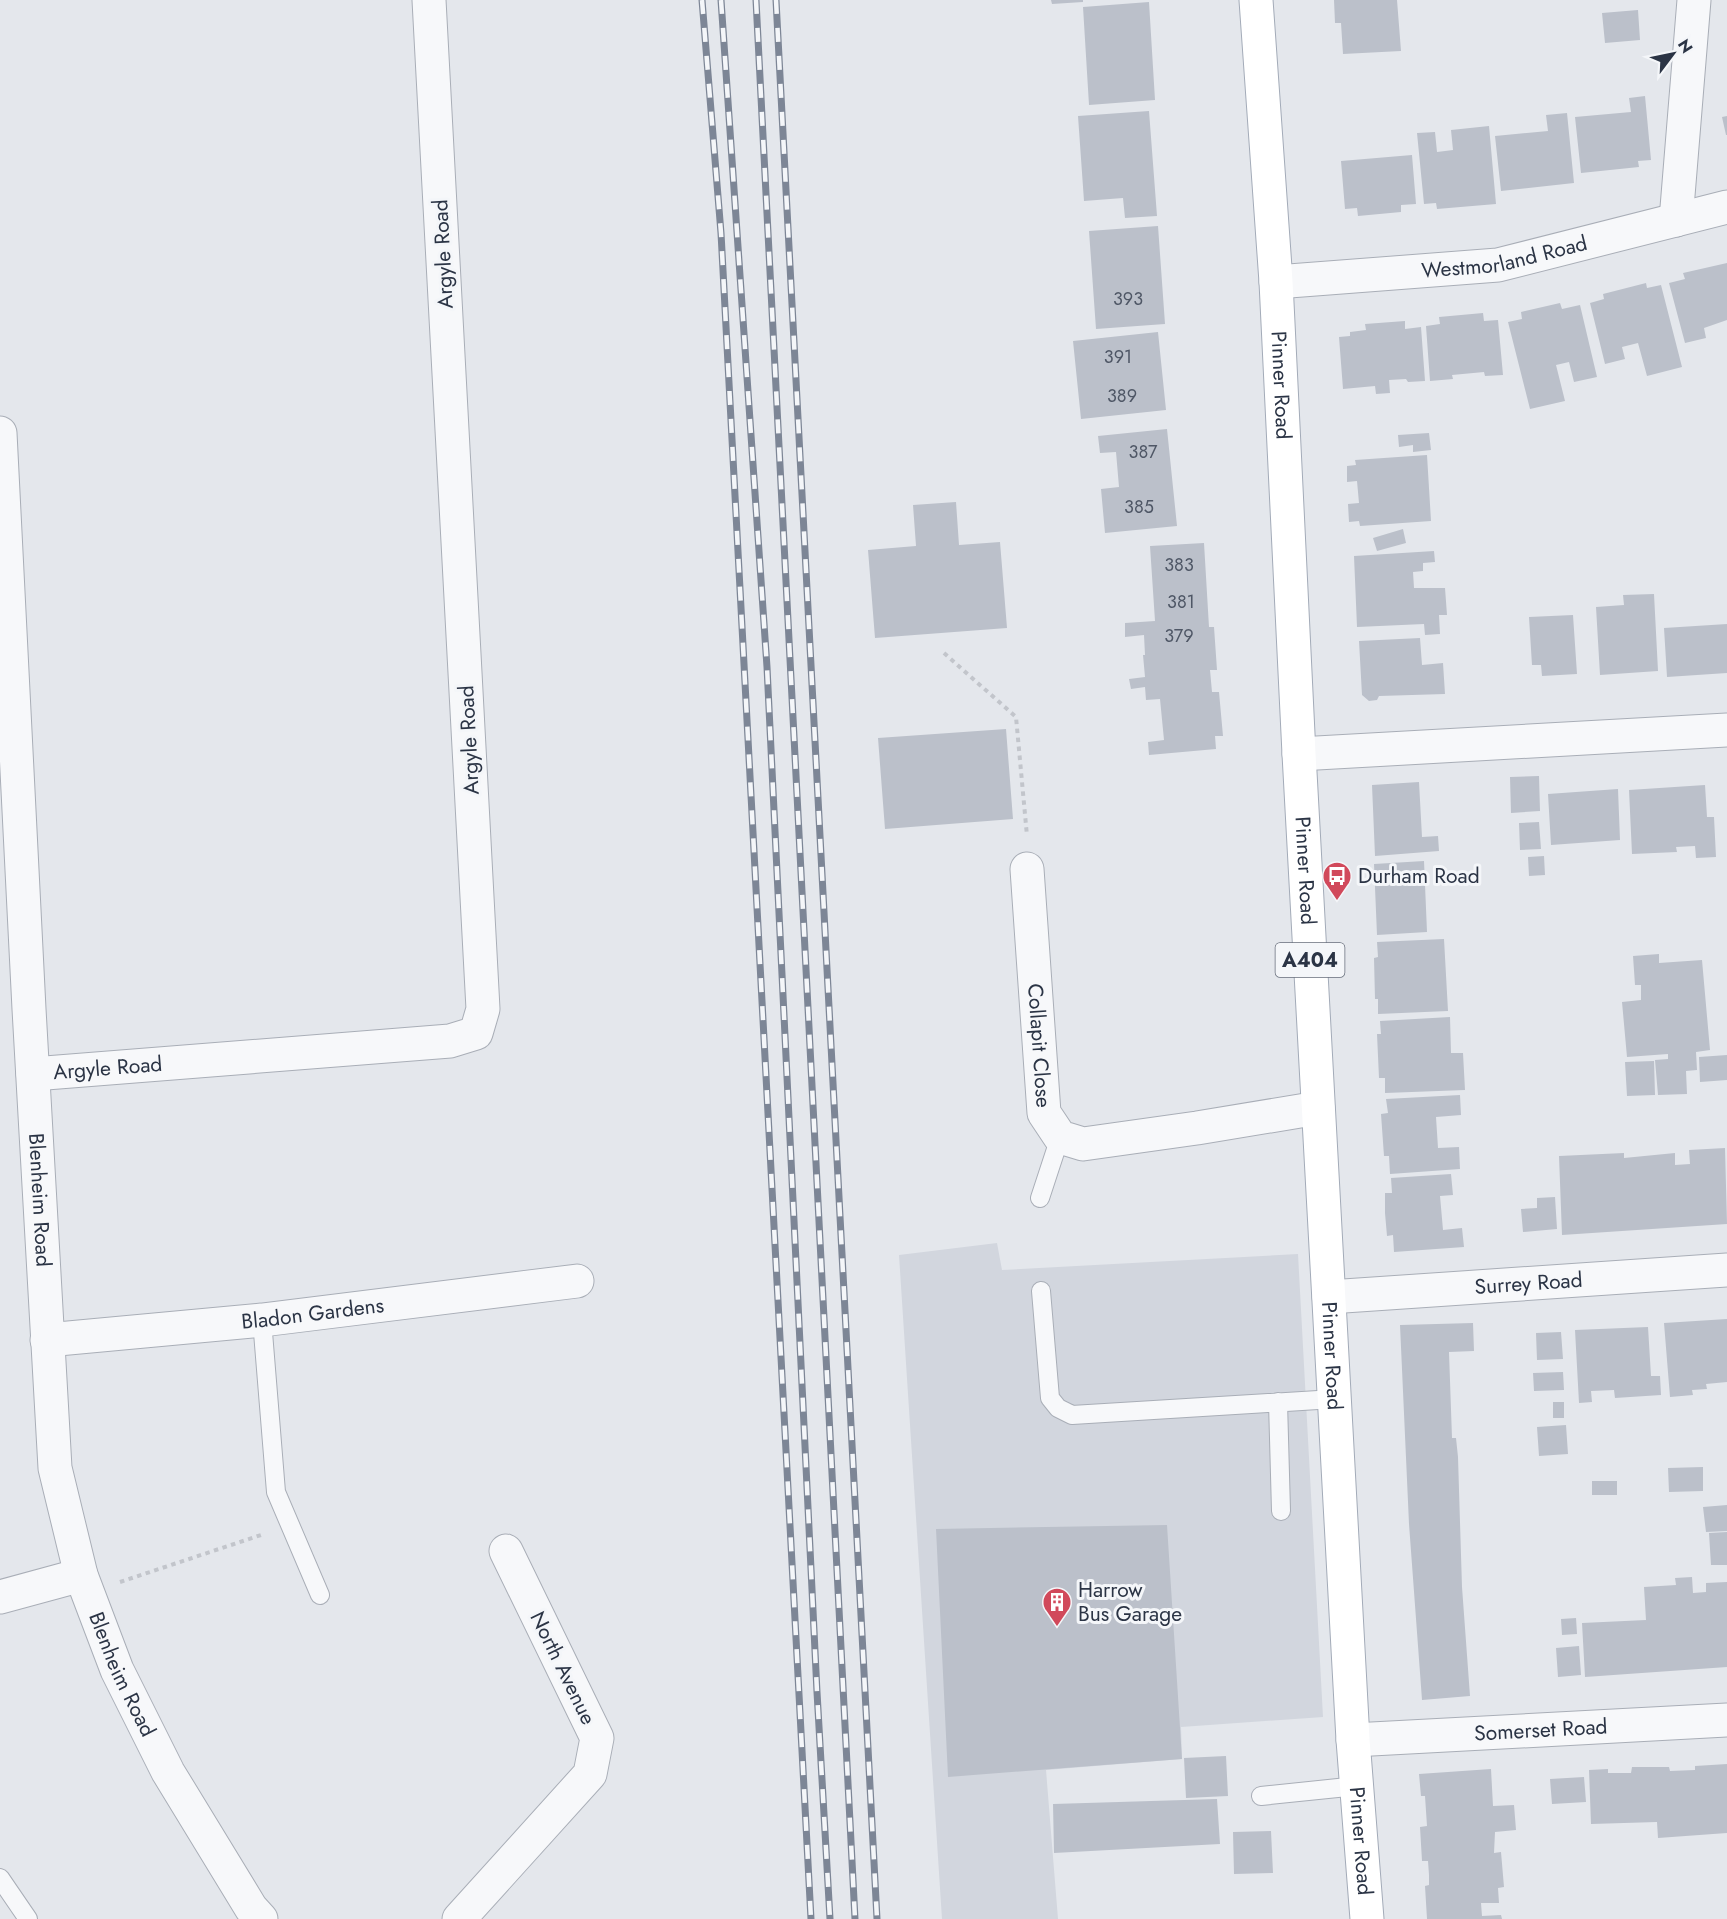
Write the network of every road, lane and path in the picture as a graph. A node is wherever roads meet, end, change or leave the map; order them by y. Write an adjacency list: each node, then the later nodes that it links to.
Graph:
1 (429, 0): 12 (street, Argyle Road)
2 (1256, 0): 6 (main road, Pinner Road / A404)
3 (1694, 0): 5 (street)
4 (1727, 207): 5 (street, Westmorland Road)
5 (1676, 220): 6 (street, Westmorland Road)
6 (1276, 282): 10 (main road, Pinner Road / A404)
7 (0, 433): 12 (street, Blenheim Road)
8 (944, 653): 11 (path)
9 (1727, 729): 10 (street)
10 (1299, 754): 13 (main road, Pinner Road / A404)
11 (1027, 869): 14 (street, Collapit Close)
12 (33, 1074): 21 (street, Blenheim Road)
13 (1318, 1108): 14 (street, Collapit Close); 19 (main road, Pinner Road / A404)
14 (1060, 1137): 15 (lane)
15 (1040, 1198)
16 (1727, 1270): 19 (street, Surrey Road)
17 (577, 1281): 20 (street, Bladon Gardens)
18 (1041, 1291): 23 (lane)
19 (1329, 1297): 22 (main road, Pinner Road / A404)
20 (262, 1320): 21 (street, Bladon Gardens); 25 (lane)
21 (47, 1340): 27 (street, Blenheim Road)
22 (1334, 1399): 23 (lane); 31 (main road, Pinner Road / A404)
23 (1278, 1402): 24 (lane)
24 (1281, 1511)
25 (290, 1526): 27 (path); 28 (lane)
26 (506, 1551): 37 (street, North Avenue)
27 (85, 1584): 29 (street); 36 (street, Blenheim Road)
28 (320, 1595)
29 (0, 1597)
30 (1727, 1720): 31 (street, Somerset Road)
31 (1353, 1740): 32 (main road, Pinner Road / A404)
32 (1357, 1786): 33 (lane); 38 (main road, Pinner Road / A404)
33 (1261, 1796)
34 (0, 1878): 35 (lane)
35 (28, 1919)
36 (261, 1919)
37 (459, 1919)
38 (1366, 1919)

